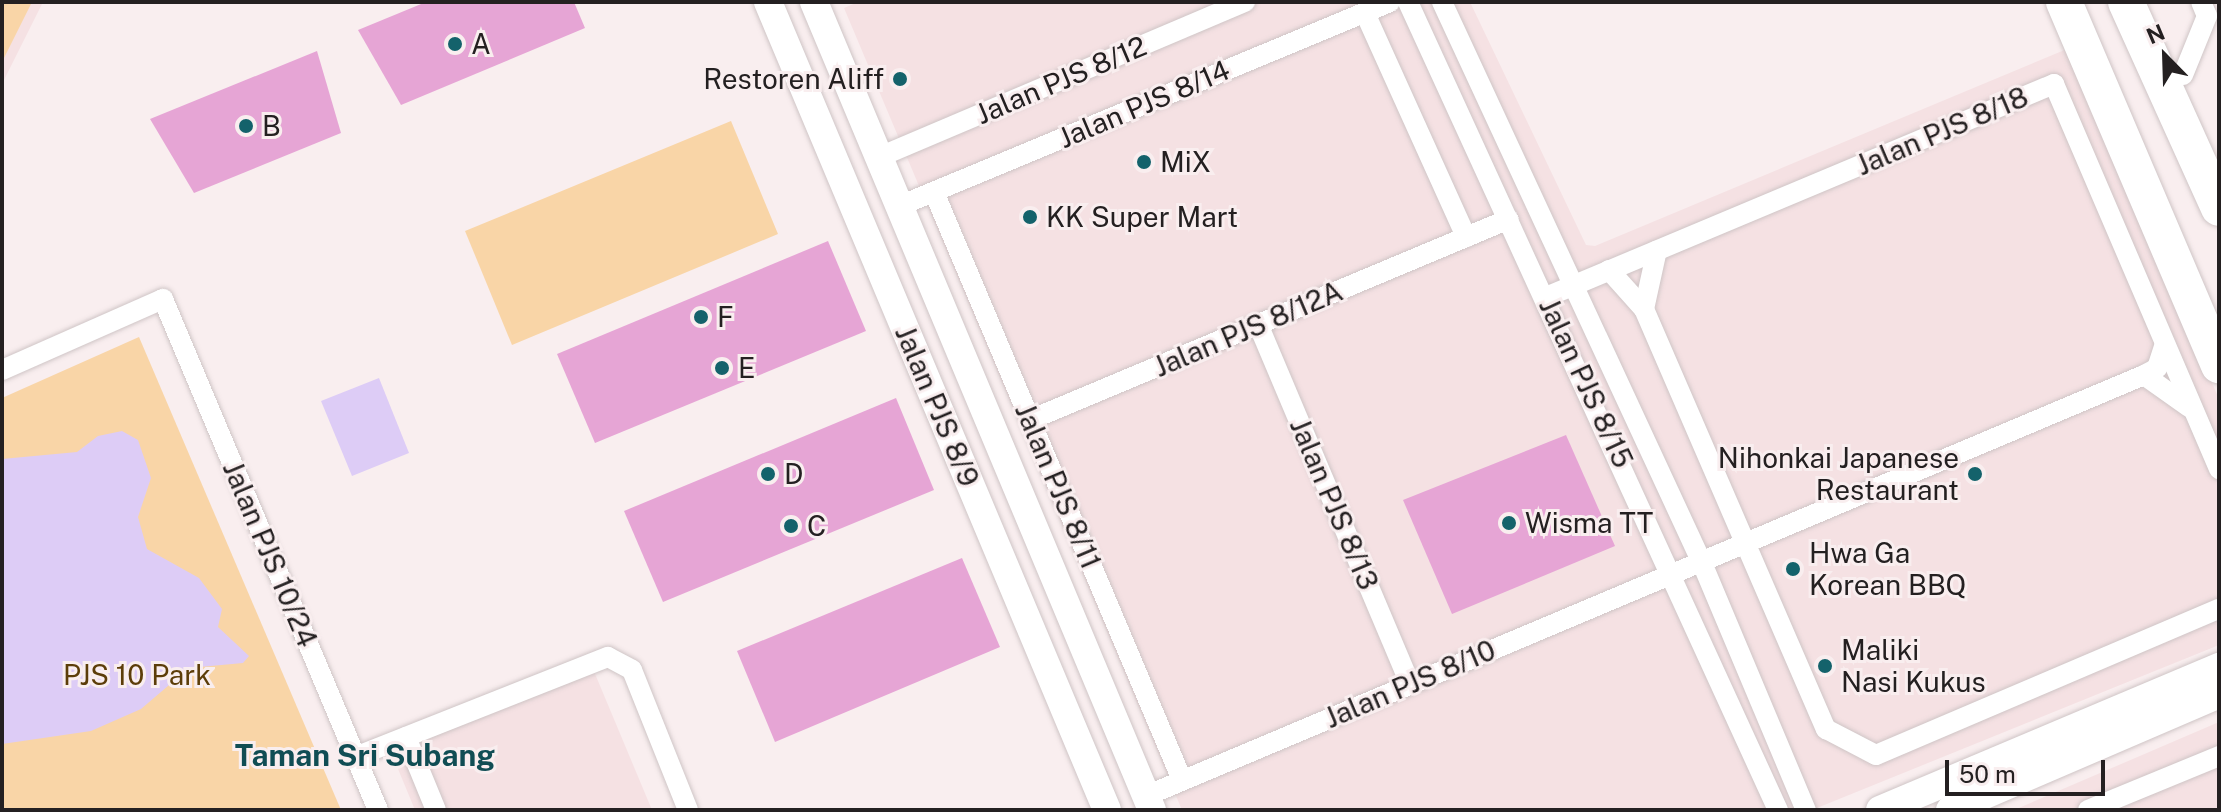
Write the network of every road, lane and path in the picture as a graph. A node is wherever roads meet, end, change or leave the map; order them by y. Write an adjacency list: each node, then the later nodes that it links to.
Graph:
1 (814, 2): 14 (street, Jalan PJS 8/9)
2 (1245, 2): 14 (street, Jalan PJS 8/12)
3 (1390, 2): 12 (street, Jalan PJS 8/14)
4 (1408, 2): 19 (street, Jalan PJS 8/15)
5 (1442, 2): 23 (street, Jalan PJS 8/15)
6 (2064, 2): 29 (highway)
7 (2086, 2): 26 (highway)
8 (2126, 2): 18 (highway)
9 (2151, 2): 13 (highway)
10 (2201, 2): 13 (street)
11 (775, 4): 50 (street, Jalan PJS 8/9)
12 (1365, 13): 16 (street, Jalan PJS 8/14); 20 (street)
13 (2183, 75): 15 (highway)
14 (877, 158): 17 (street, Jalan PJS 8/9)
15 (2219, 158)
16 (934, 192): 17 (street, Jalan PJS 8/14); 33 (street, Jalan PJS 8/11)
17 (897, 207): 46 (street, Jalan PJS 8/9)
18 (2219, 208)
19 (1509, 219): 20 (street, Jalan PJS 8/12A); 24 (street, Jalan PJS 8/15)
20 (1466, 237): 27 (street, Jalan PJS 8/12A)
21 (1657, 250): 22 (street, Jalan PJS 8/18); 25 (street); 28 (street, Jalan PJS 8/18)
22 (1609, 270): 23 (street, Jalan PJS 8/18); 25 (street)
23 (1572, 286): 24 (street, Jalan PJS 8/18); 36 (street, Jalan PJS 8/15)
24 (1546, 297): 37 (street, Jalan PJS 8/15)
25 (1644, 309): 35 (street)
26 (2219, 309)
27 (1258, 324): 33 (street, Jalan PJS 8/12A); 40 (street, Jalan PJS 8/13)
28 (2165, 344): 31 (street); 32 (street, Jalan PJS 8/18)
29 (2219, 365)
30 (2, 370): 44 (street, Jalan PJS 10/24)
31 (2144, 375): 32 (street, Jalan PJS 8/18); 35 (street)
32 (2195, 414): 34 (street, Jalan PJS 8/18)
33 (1030, 420): 45 (street, Jalan PJS 8/11)
34 (2219, 469)
35 (1746, 544): 36 (street); 38 (street)
36 (1702, 563): 37 (street, Jalan PJS 8/10); 52 (street, Jalan PJS 8/15)
37 (1675, 574): 40 (street, Jalan PJS 8/10); 51 (street, Jalan PJS 8/15)
38 (2219, 609)
39 (2219, 667): 53 (street)
40 (1410, 684): 45 (street, Jalan PJS 8/10)
41 (2219, 694): 54 (street)
42 (406, 737): 44 (street); 48 (street); 49 (street)
43 (2219, 756): 55 (street)
44 (355, 757): 47 (street, Jalan PJS 10/24)
45 (1182, 780): 46 (street, Jalan PJS 8/10)
46 (1149, 803)
47 (378, 810)
48 (436, 810)
49 (688, 810)
50 (1107, 810)
51 (1778, 810)
52 (1806, 810)
53 (1880, 810)
54 (1950, 810)
55 (2088, 810)

